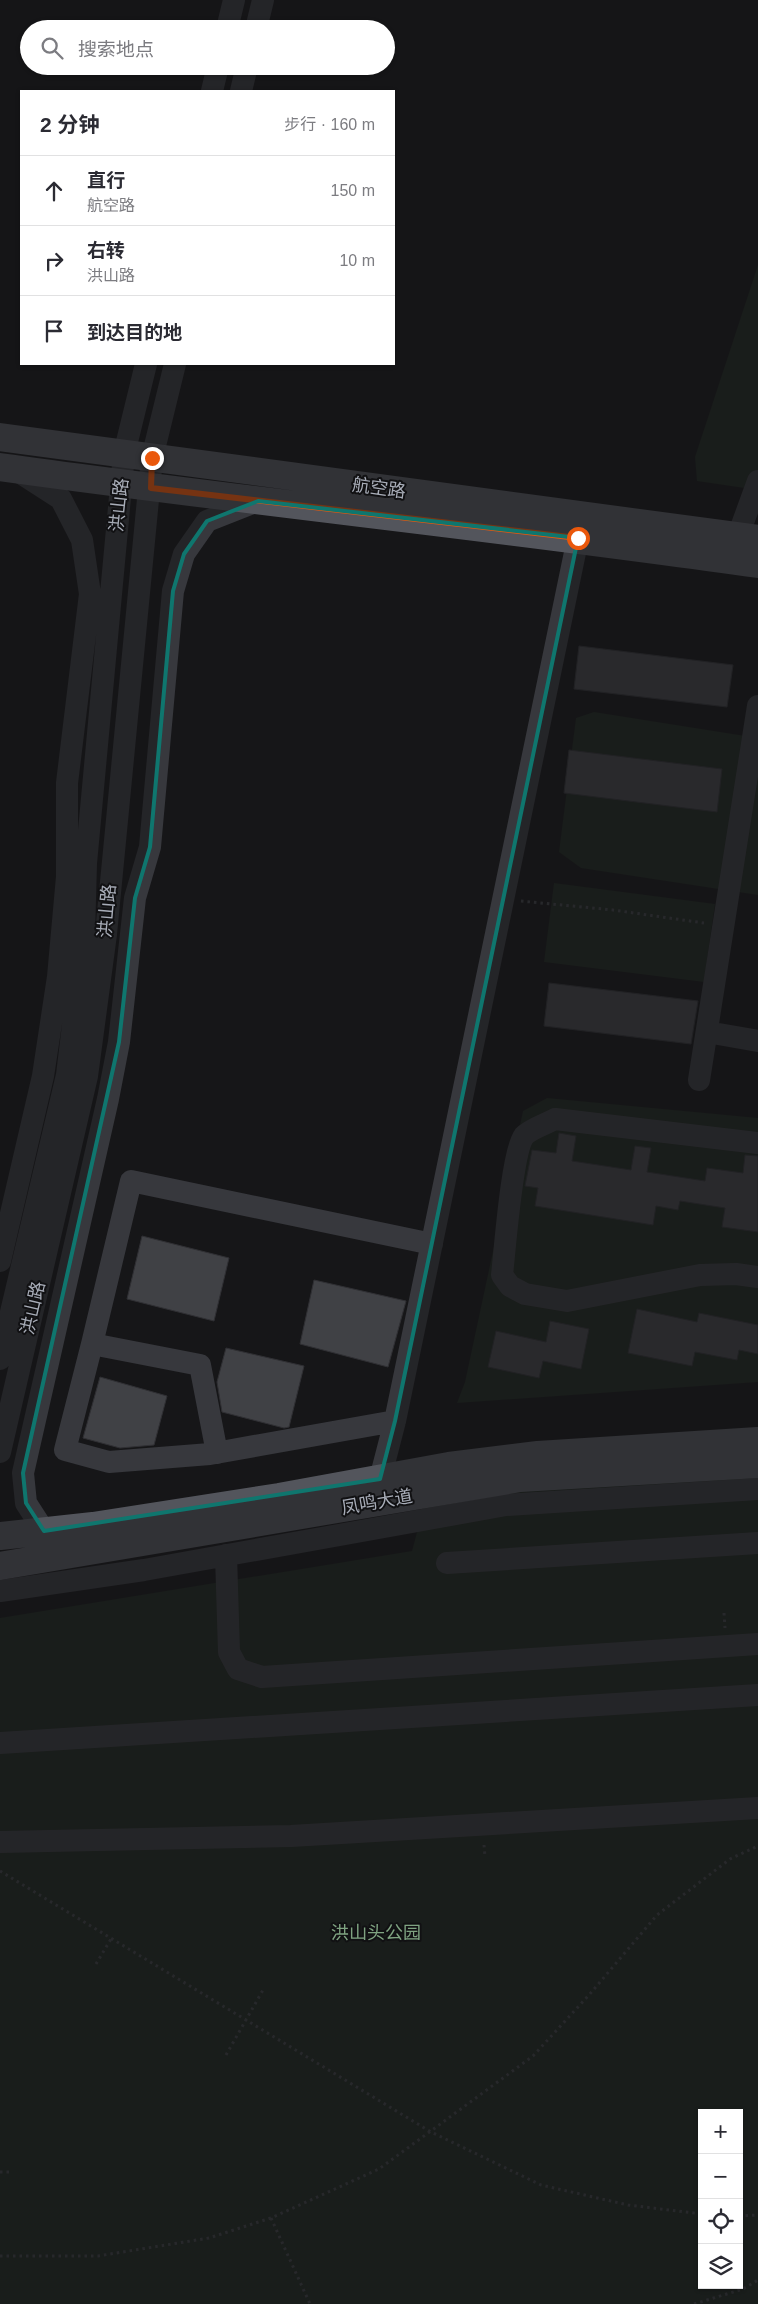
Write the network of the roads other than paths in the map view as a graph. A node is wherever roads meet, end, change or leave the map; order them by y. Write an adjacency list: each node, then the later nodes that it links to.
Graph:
1 (234, 0): 3 (street)
2 (263, 0): 4 (street)
3 (229, 20)
4 (258, 20)
5 (216, 75): 7 (street)
6 (245, 75): 8 (street)
7 (212, 90)
8 (241, 90)
9 (146, 365): 12 (street, 洪山路)
10 (175, 365): 13 (street, 洪山路)
11 (0, 437): 12 (main road, 航空路)
12 (124, 454): 13 (main road, 航空路); 16 (street, 洪山路)
13 (152, 458): 17 (street, 洪山路); 20 (main road, 航空路)
14 (8, 468): 16 (main road, 航空路); 28 (street)
15 (758, 481): 20 (street)
16 (121, 484): 17 (main road, 航空路); 31 (street, 洪山路)
17 (151, 488): 18 (main road, 航空路); 34 (street, 洪山路)
18 (258, 501): 19 (main road, 航空路); 39 (street)
19 (578, 538): 21 (main road, 航空路); 27 (street)
20 (748, 538)
21 (758, 564)
22 (758, 706): 23 (street)
23 (707, 1032): 24 (street); 25 (street)
24 (758, 1041)
25 (699, 1080)
26 (758, 1143): 29 (street)
27 (432, 1244): 30 (street); 32 (street)
28 (0, 1261)
29 (758, 1277)
30 (92, 1344): 35 (street); 35 (street)
31 (0, 1359)
32 (396, 1421): 35 (street); 37 (street)
33 (758, 1441): 37 (main road, 凤鸣大道)
34 (0, 1452)
35 (217, 1453)
36 (758, 1464): 44 (main road, 凤鸣大道)
37 (380, 1479): 39 (main road, 凤鸣大道)
38 (758, 1489): 42 (street)
39 (44, 1531): 40 (main road, 凤鸣大道)
40 (0, 1536)
41 (758, 1543): 43 (street)
42 (226, 1555): 45 (street); 46 (street)
43 (447, 1563)
44 (0, 1566)
45 (0, 1592)
46 (758, 1644)
47 (758, 1695): 48 (street)
48 (0, 1743)
49 (758, 1808): 50 (street)
50 (1, 1848)

